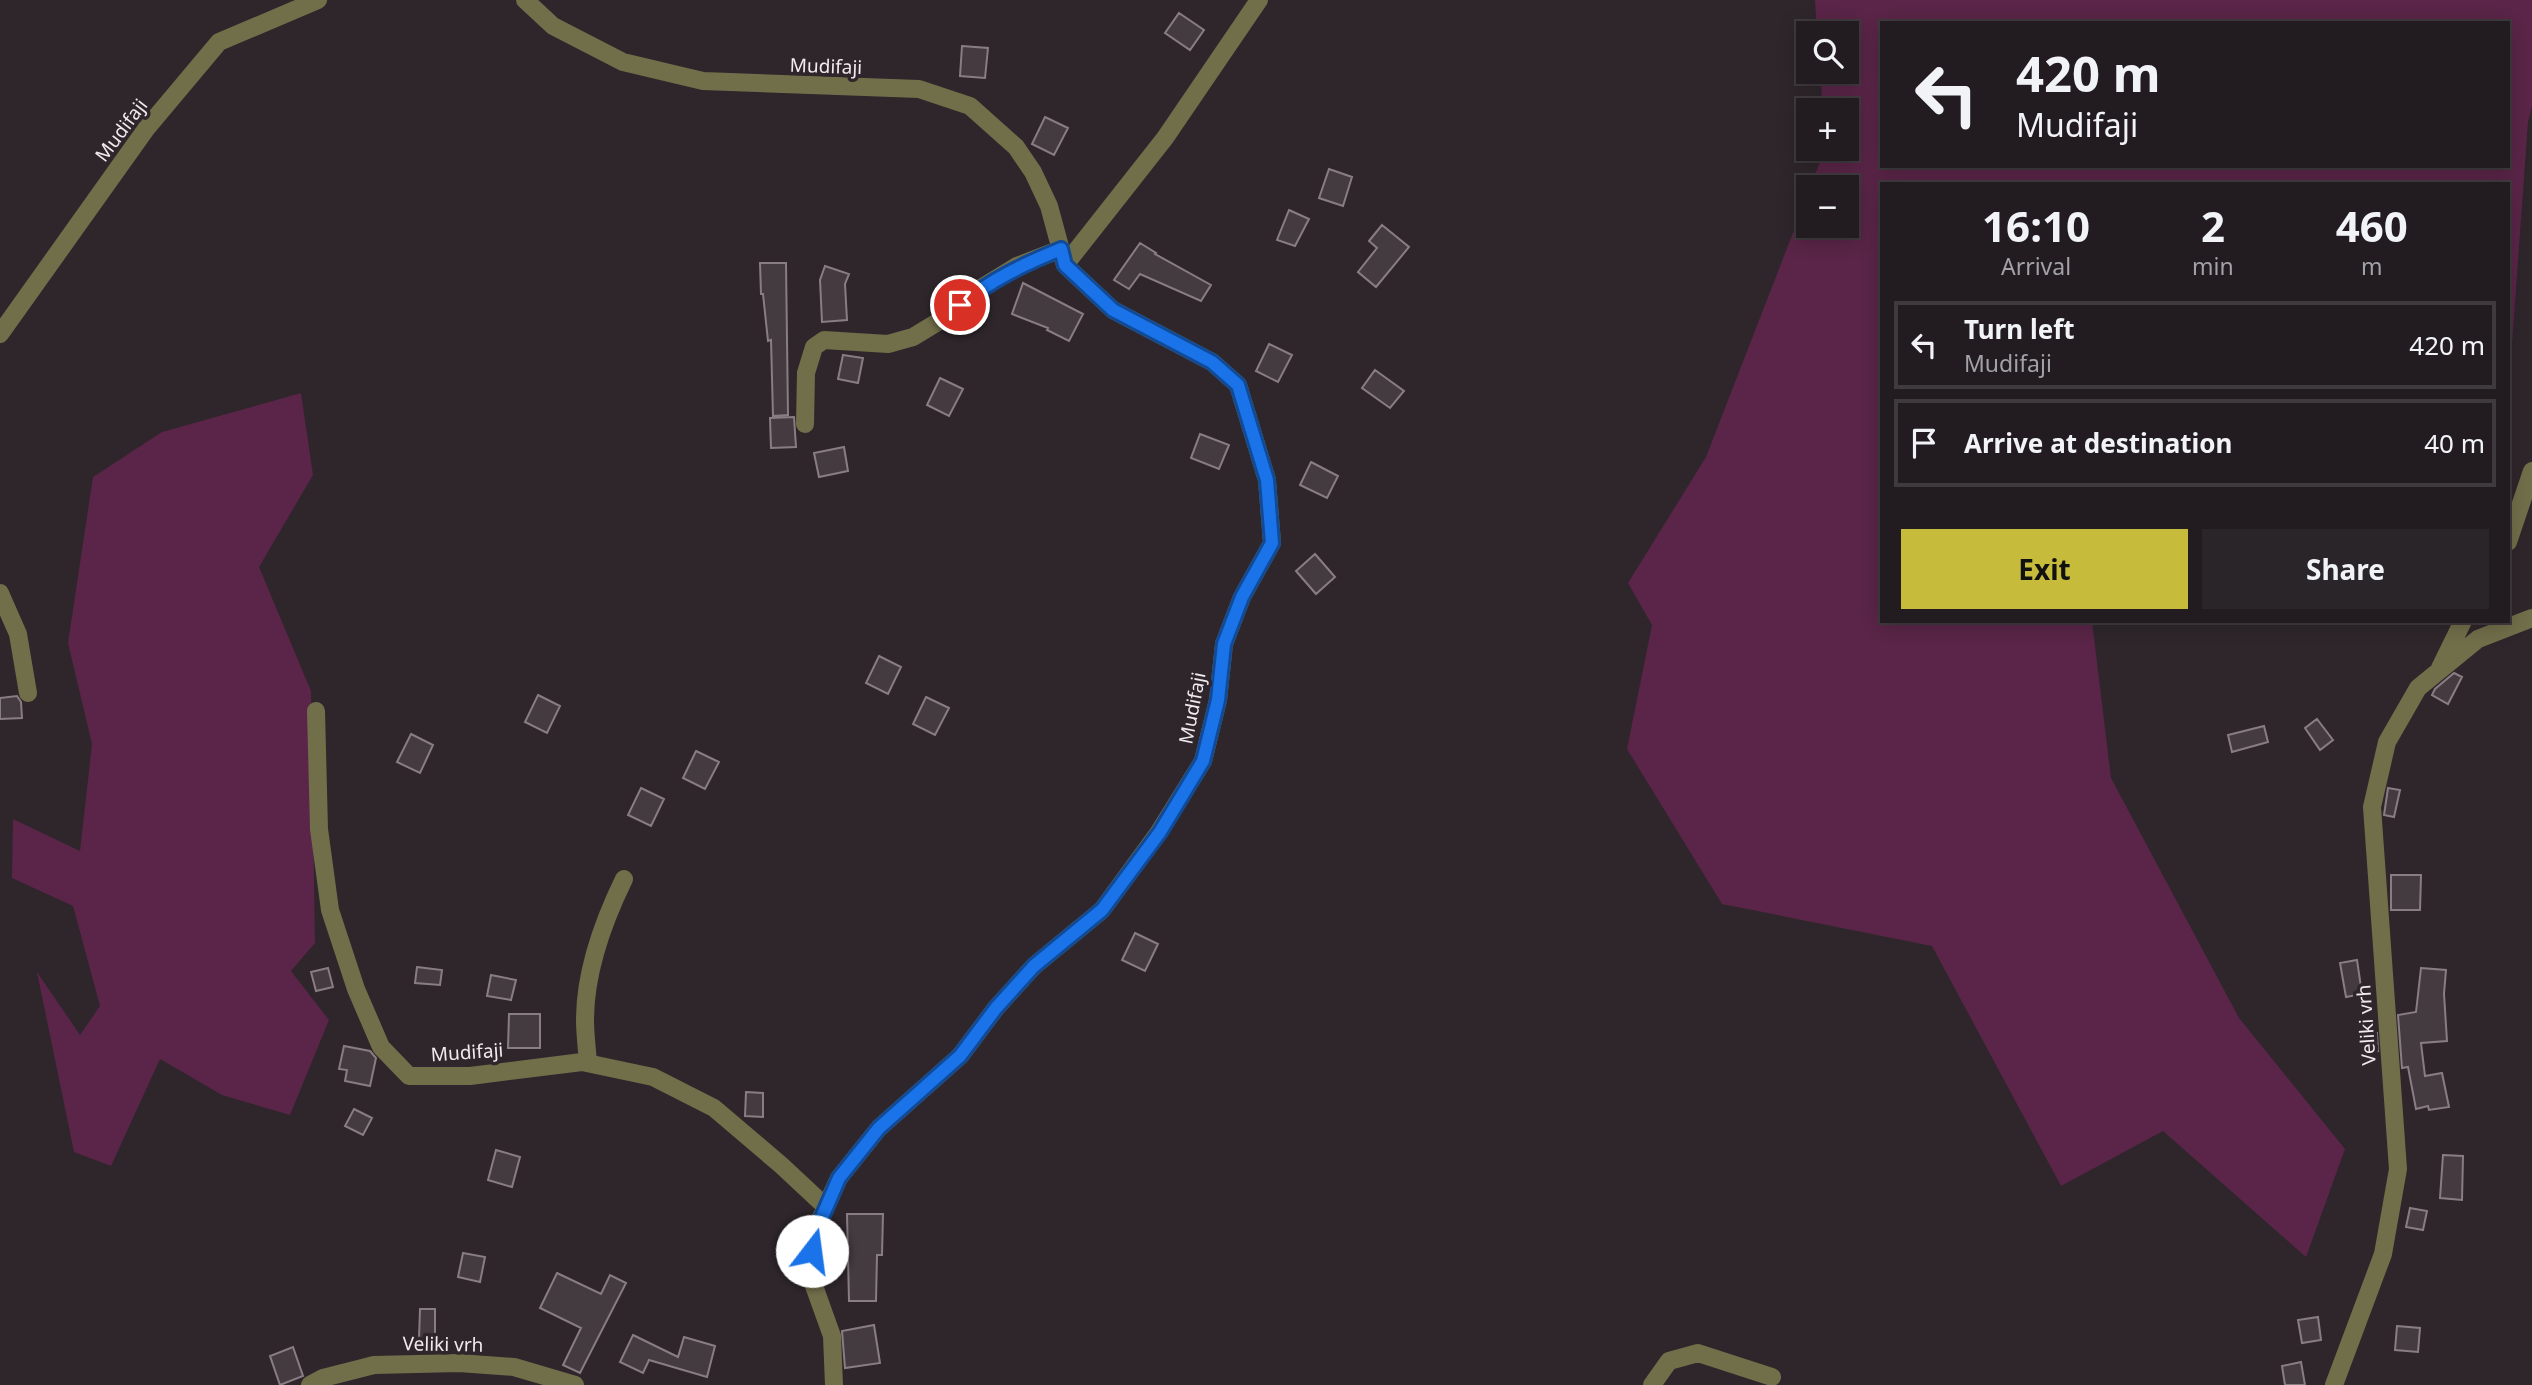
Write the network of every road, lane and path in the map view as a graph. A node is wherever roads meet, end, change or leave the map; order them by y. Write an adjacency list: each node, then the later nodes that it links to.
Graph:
1 (318, 0): 5 (street, Mudifaji)
2 (525, 0): 4 (street, Mudifaji)
3 (1259, 0): 4 (street)
4 (1063, 257): 6 (street); 17 (street, Mudifaji)
5 (0, 334)
6 (805, 424)
7 (2532, 471): 8 (street)
8 (2510, 536)
9 (0, 593): 13 (street)
10 (2532, 618): 12 (street, Veliki vrh)
11 (2462, 623): 12 (street, Veliki vrh)
12 (2438, 671): 23 (street, Veliki vrh)
13 (28, 693)
14 (316, 711): 16 (street, Mudifaji)
15 (624, 879): 16 (street)
16 (588, 1063): 17 (street, Mudifaji)
17 (826, 1207): 21 (street, Mudifaji)
18 (1772, 1377): 22 (street)
19 (310, 1385): 20 (street, Veliki vrh)
20 (575, 1385)
21 (834, 1385)
22 (1652, 1385)
23 (2334, 1385)

